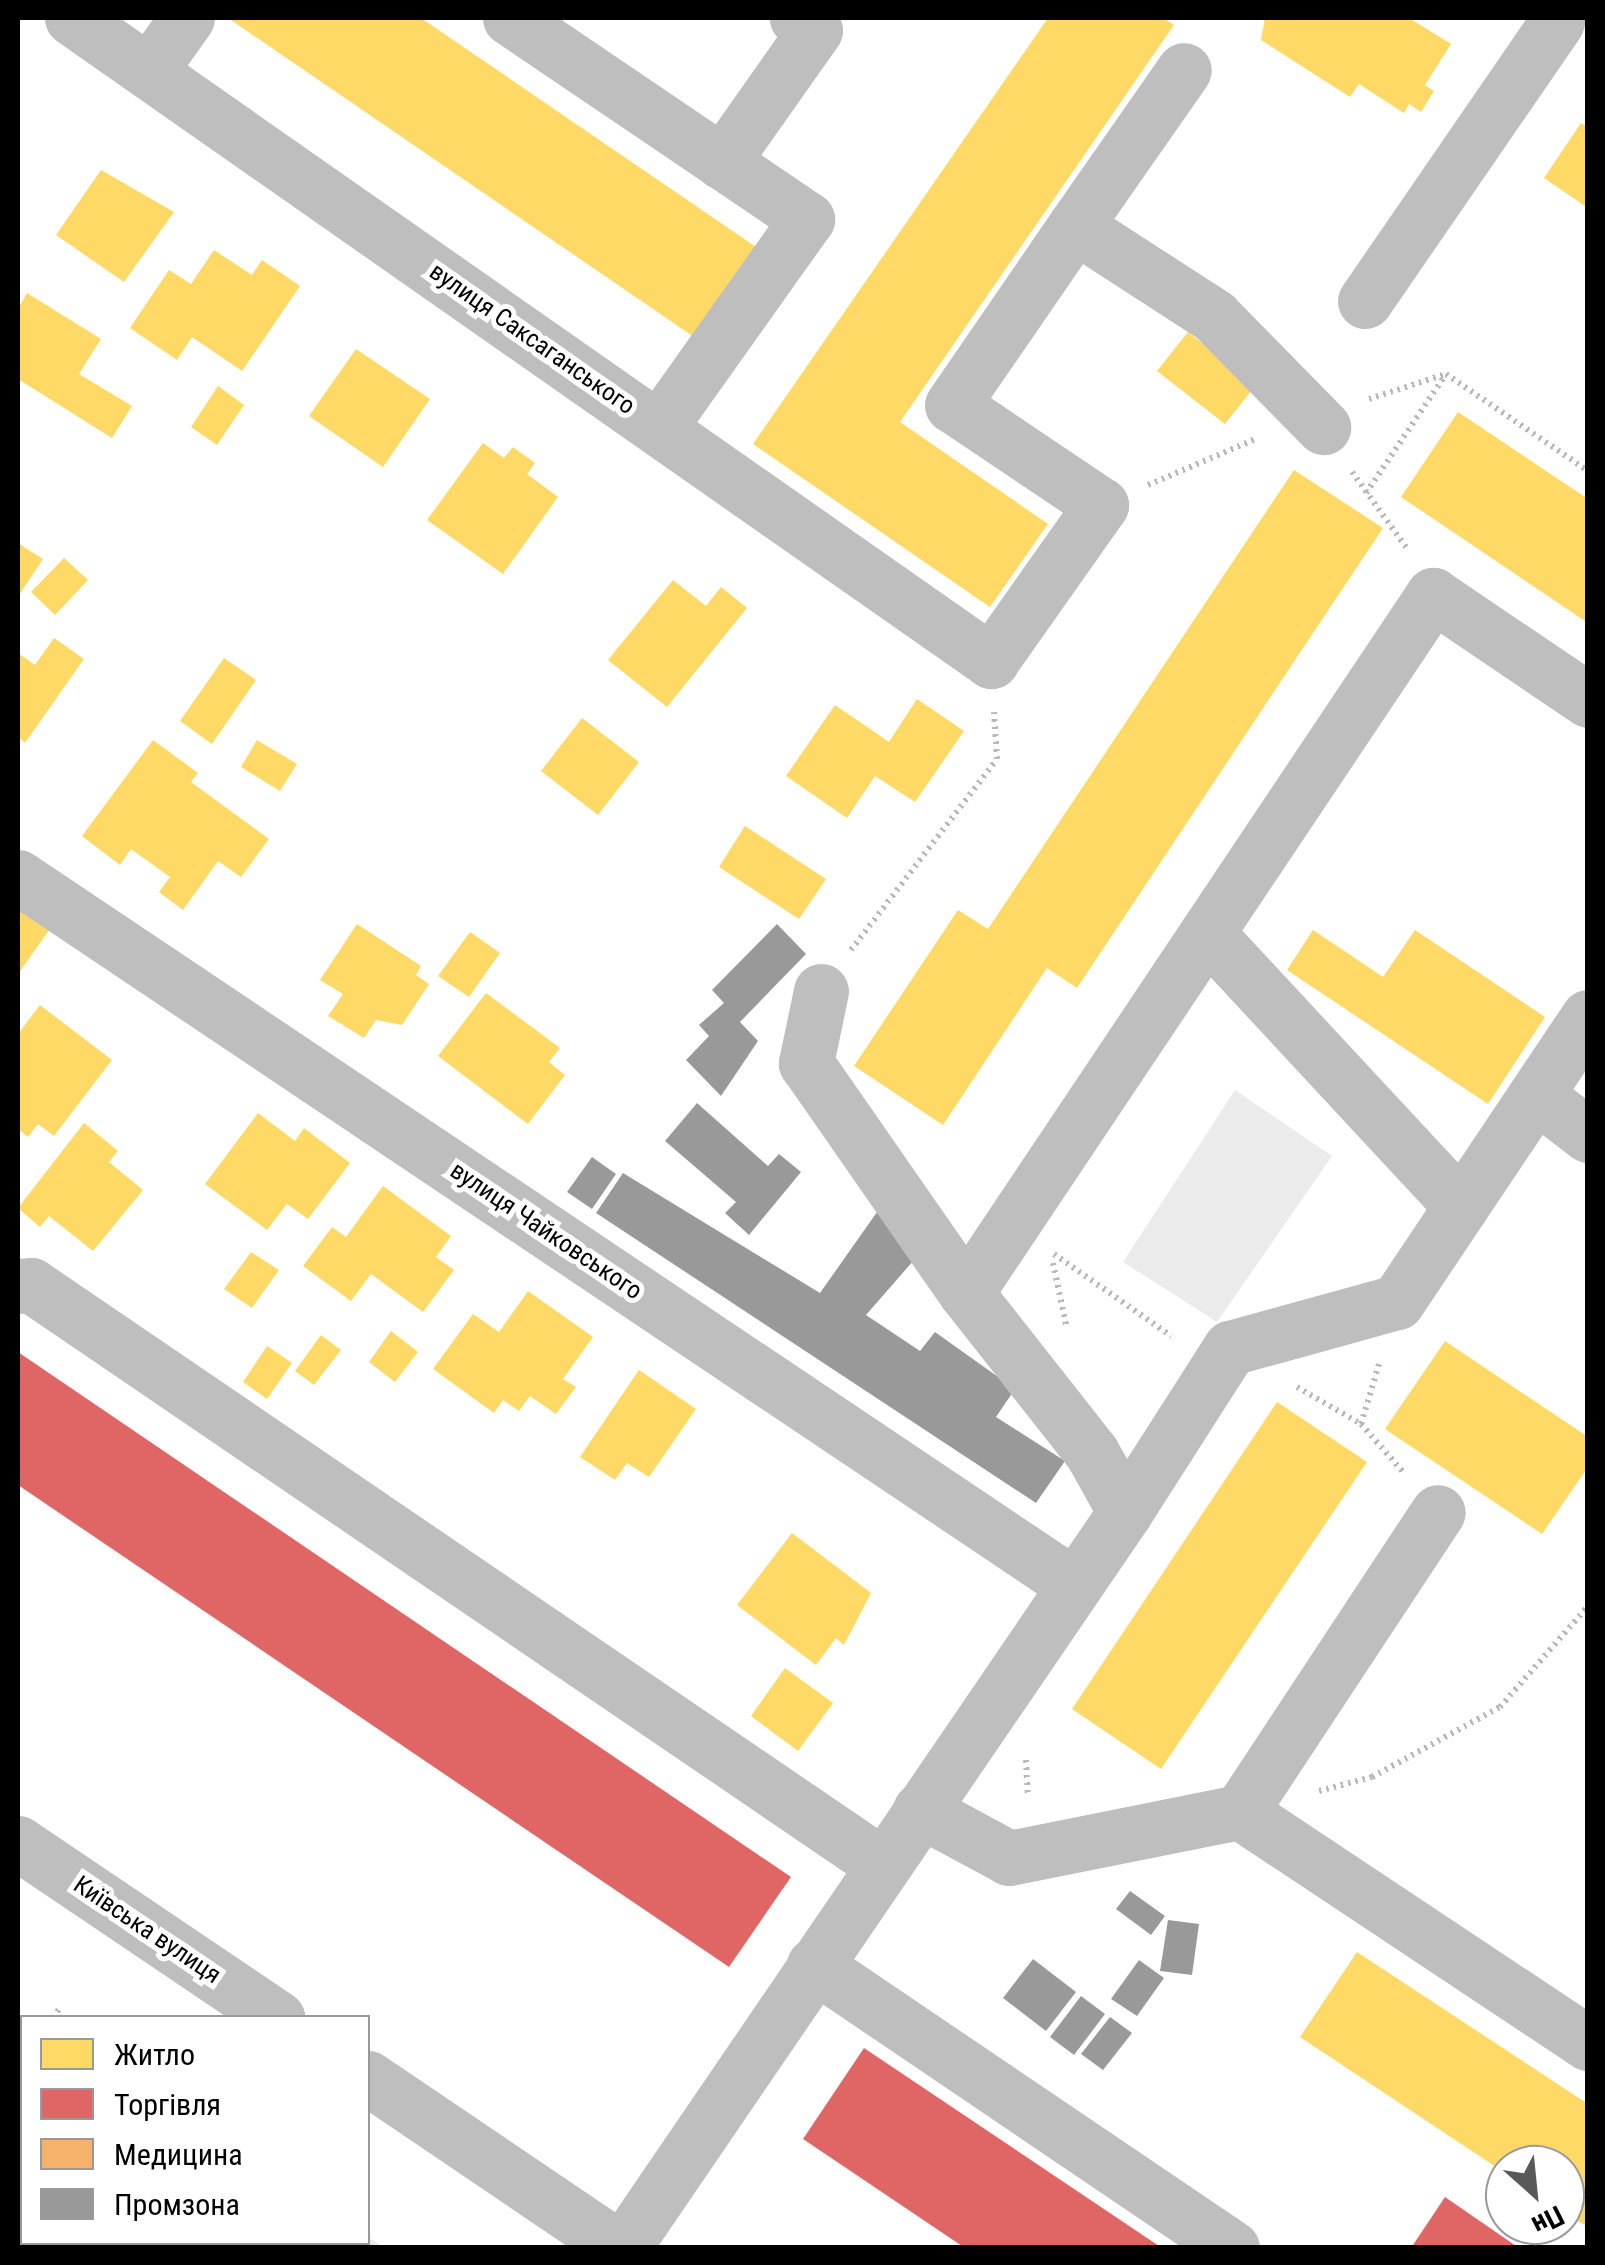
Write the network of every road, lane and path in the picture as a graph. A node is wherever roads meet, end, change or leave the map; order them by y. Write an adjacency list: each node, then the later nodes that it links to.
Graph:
1 (72, 18): 7 (street, вулиця Саксаганського)
2 (187, 18): 7 (street)
3 (510, 18): 8 (street)
4 (797, 18): 8 (street)
5 (1565, 27): 10 (street)
6 (1184, 70): 9 (street)
7 (150, 71): 12 (street, вулиця Саксаганського)
8 (722, 162): 12 (street)
9 (1075, 226): 13 (street); 16 (street)
10 (1365, 301)
11 (1446, 374): 13 (path); 14 (path); 15 (path)
12 (659, 428): 17 (street, вулиця Саксаганського)
13 (1324, 428): 16 (path)
14 (1588, 471)
15 (1366, 493)
16 (1101, 505): 17 (street)
17 (991, 661): 21 (path)
18 (1588, 700): 20 (street)
19 (18, 877): 35 (street, вулиця Чайковського)
20 (1206, 933): 25 (street); 26 (street)
21 (820, 991): 29 (street)
22 (1588, 1017): 23 (street)
23 (1536, 1095): 24 (street); 26 (street)
24 (1588, 1135)
25 (1038, 1186): 27 (path); 29 (street)
26 (1462, 1206): 30 (street)
27 (1051, 1252): 31 (path); 32 (path)
28 (18, 1286): 40 (street)
29 (966, 1293): 33 (street)
30 (1396, 1302): 32 (street); 34 (path)
31 (1070, 1344)
32 (1218, 1368): 33 (street)
33 (1126, 1512): 35 (street)
34 (1438, 1512): 38 (street)
35 (1074, 1586): 37 (street)
36 (1588, 1606): 38 (path)
37 (920, 1810): 38 (street); 40 (street)
38 (1240, 1812): 45 (street)
39 (18, 1843): 44 (street, Київська вулиця)
40 (883, 1864): 41 (street)
41 (814, 1965): 47 (street); 48 (street)
42 (59, 2009): 43 (path)
43 (55, 2015)
44 (273, 2015)
45 (1588, 2043)
46 (370, 2079): 47 (street)
47 (601, 2242)
48 (1232, 2248)

